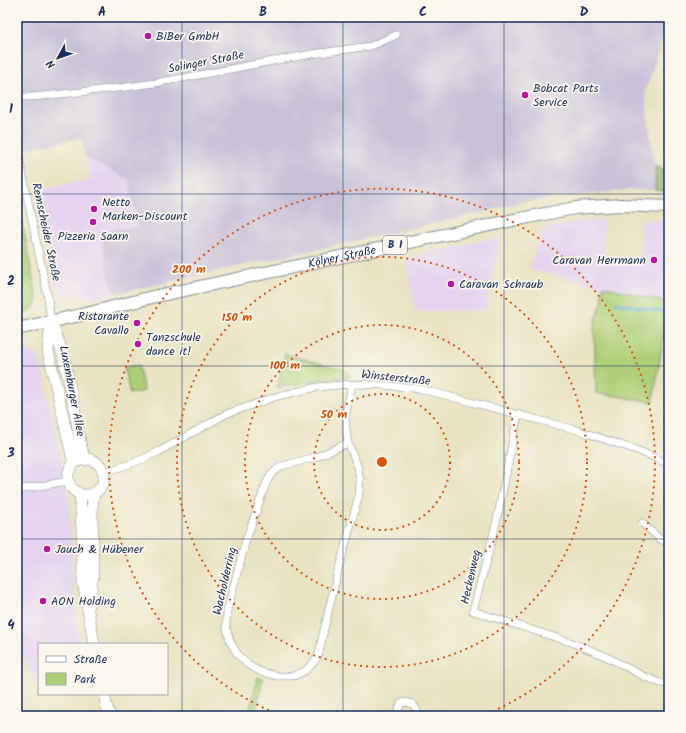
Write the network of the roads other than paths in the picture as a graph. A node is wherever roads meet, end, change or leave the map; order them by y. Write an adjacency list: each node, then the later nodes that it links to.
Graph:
1 (396, 34): 2 (street, Solinger Straße)
2 (17, 97)
3 (17, 147): 5 (street, Remscheider Straße)
4 (669, 207): 5 (main road, Kölner Straße / B 1)
5 (51, 321): 6 (main road, Kölner Straße / B 1); 10 (street, Luxemburger Allee); 11 (street, Luxemburger Allee)
6 (17, 329)
7 (352, 384): 8 (street, Winsterstraße); 9 (street, Wacholderring); 13 (street, Winsterstraße)
8 (518, 414): 12 (street, Winsterstraße); 22 (street, Heckenweg)
9 (348, 443): 9 (street, Wacholderring)
10 (85, 460): 11 (street); 13 (street)
11 (74, 464): 14 (street)
12 (669, 464)
13 (102, 472): 16 (street)
14 (68, 482): 15 (street); 17 (street)
15 (17, 490)
16 (94, 493): 17 (street); 20 (street)
17 (80, 494): 20 (street)
18 (642, 523): 19 (street)
19 (669, 544)
20 (89, 611): 21 (street)
21 (94, 643)
22 (669, 684)
23 (104, 695): 25 (street)
24 (669, 708): 28 (street)
25 (110, 716)
26 (398, 716): 27 (street)
27 (415, 716)
28 (666, 716)

